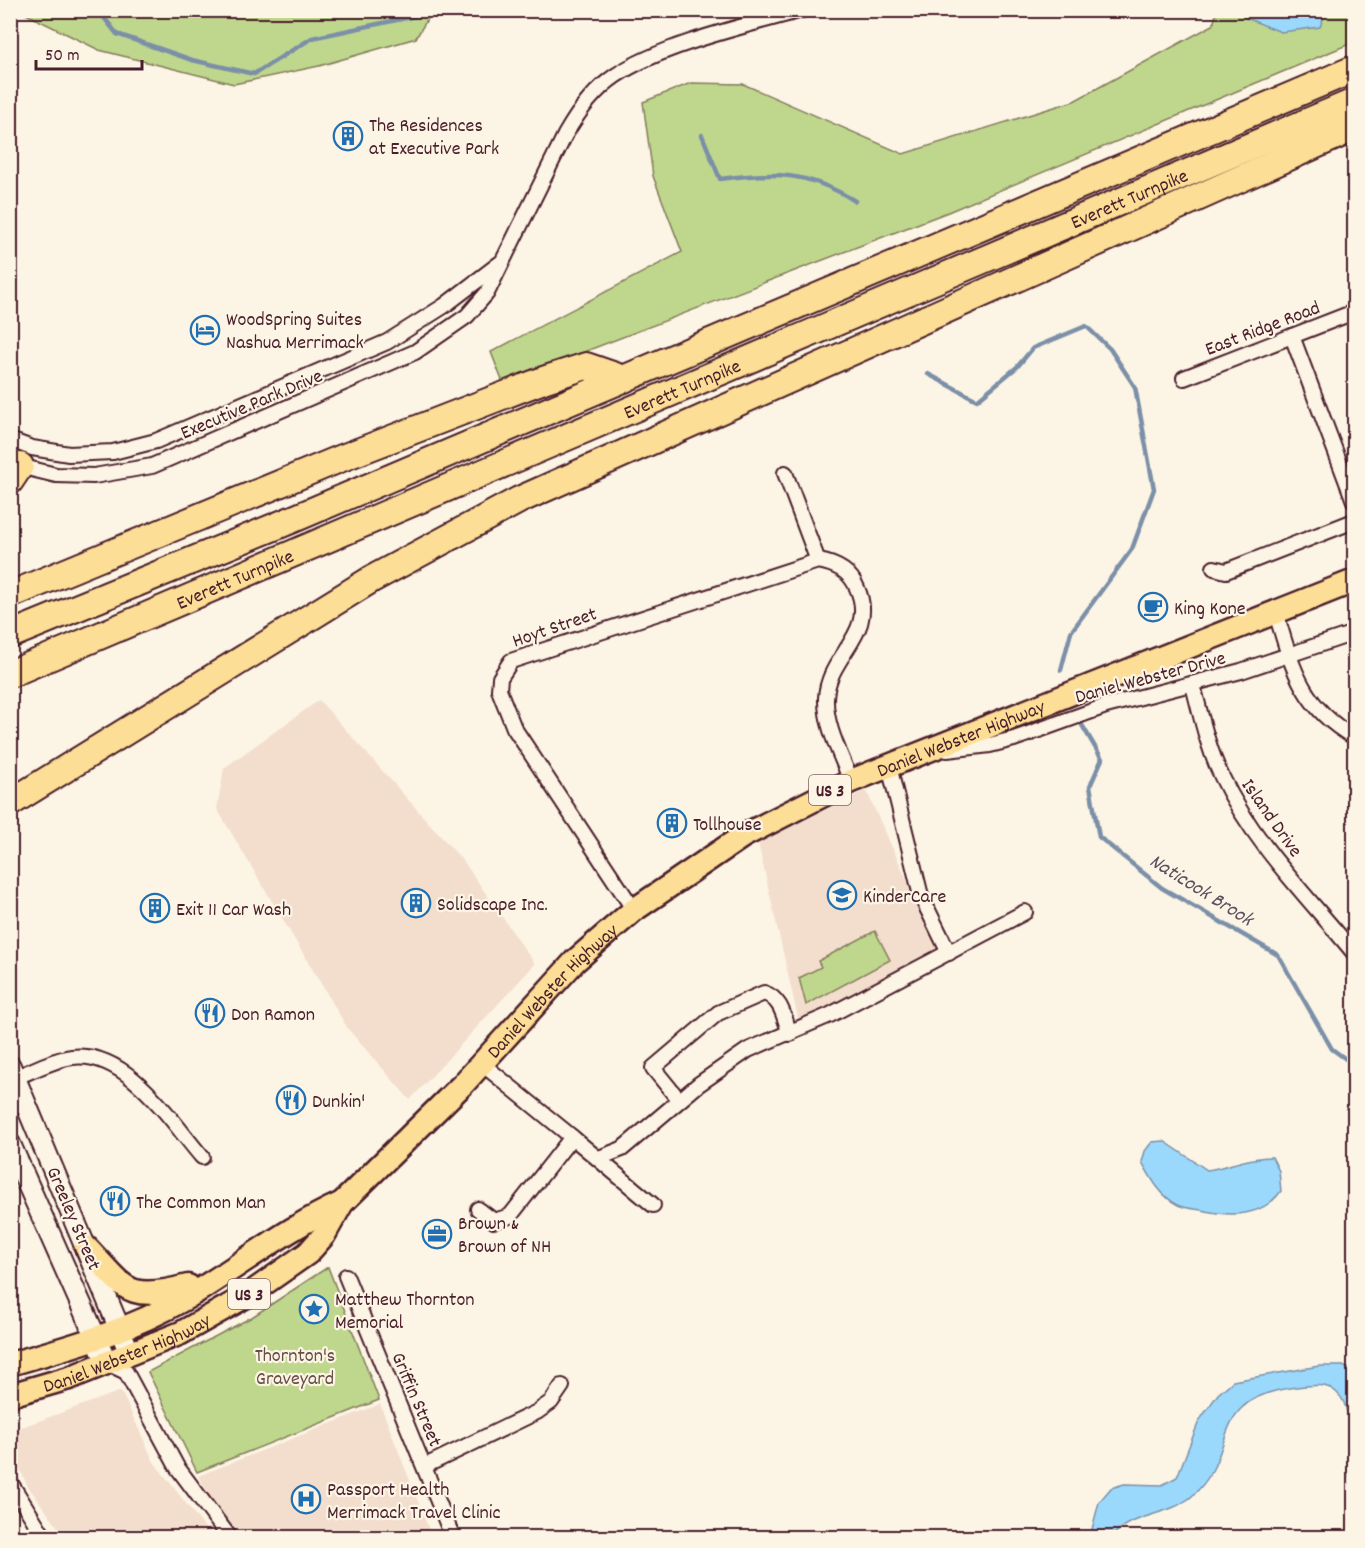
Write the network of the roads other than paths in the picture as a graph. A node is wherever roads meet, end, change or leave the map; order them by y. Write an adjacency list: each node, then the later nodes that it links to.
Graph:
1 (802, 10): 5 (street, Executive Park Drive)
2 (1354, 69): 9 (highway, Everett Turnpike)
3 (1354, 102): 23 (highway, Everett Turnpike)
4 (1354, 128): 29 (highway)
5 (499, 264): 11 (street, Executive Park Drive); 11 (street, Executive Park Drive)
6 (1354, 312): 7 (street, East Ridge Road)
7 (1292, 336): 8 (street, East Ridge Road); 13 (street)
8 (1184, 378)
9 (624, 379): 18 (highway); 21 (highway, Everett Turnpike)
10 (10, 440): 11 (street, Executive Park Drive)
11 (19, 465)
12 (785, 473): 15 (street)
13 (1354, 501)
14 (1354, 521): 16 (street)
15 (818, 561): 28 (street); 30 (street, Hoyt Street)
16 (1214, 568)
17 (1354, 581): 19 (main road, Daniel Webster Highway / US 3)
18 (10, 595)
19 (1276, 613): 22 (street); 26 (main road, Daniel Webster Highway / US 3)
20 (1354, 633): 22 (street, Daniel Webster Drive)
21 (10, 635)
22 (1289, 657): 24 (street, Daniel Webster Drive); 25 (street)
23 (10, 674)
24 (1193, 685): 26 (street, Daniel Webster Drive); 33 (street, Island Drive)
25 (1354, 737)
26 (918, 754): 27 (main road, Daniel Webster Highway / US 3)
27 (889, 766): 28 (main road, Daniel Webster Highway / US 3); 32 (street)
28 (851, 781): 30 (main road, Daniel Webster Highway / US 3)
29 (10, 803)
30 (634, 910): 35 (main road, Daniel Webster Highway / US 3)
31 (1025, 912): 32 (street)
32 (950, 953): 34 (street)
33 (1354, 953)
34 (790, 1034): 37 (street); 37 (street)
35 (481, 1063): 38 (street); 42 (main road, Daniel Webster Highway / US 3)
36 (12, 1075): 40 (street); 45 (main road, Greeley Street)
37 (679, 1100): 41 (street)
38 (572, 1137): 41 (street); 44 (street)
39 (10, 1144): 49 (main road, Greeley Street)
40 (202, 1157)
41 (599, 1158): 43 (street)
42 (342, 1203): 47 (main road, Daniel Webster Highway / US 3); 50 (main road, Daniel Webster Highway / US 3)
43 (653, 1205)
44 (478, 1209)
45 (86, 1247): 47 (main road); 48 (main road, Greeley Street)
46 (346, 1276): 54 (street, Griffin Street)
47 (215, 1279): 48 (main road, Daniel Webster Highway / US 3)
48 (122, 1329): 49 (main road, Daniel Webster Highway / US 3); 50 (main road, Greeley Street)
49 (95, 1338): 50 (main road, Greeley Street); 51 (main road, Daniel Webster Highway / US 3)
50 (121, 1363): 53 (main road, Daniel Webster Highway / US 3); 57 (street, Greeley Street)
51 (10, 1364)
52 (562, 1386): 54 (street)
53 (10, 1395)
54 (425, 1466): 58 (street, Griffin Street)
55 (10, 1482): 56 (street)
56 (45, 1538)
57 (230, 1538)
58 (453, 1538)

